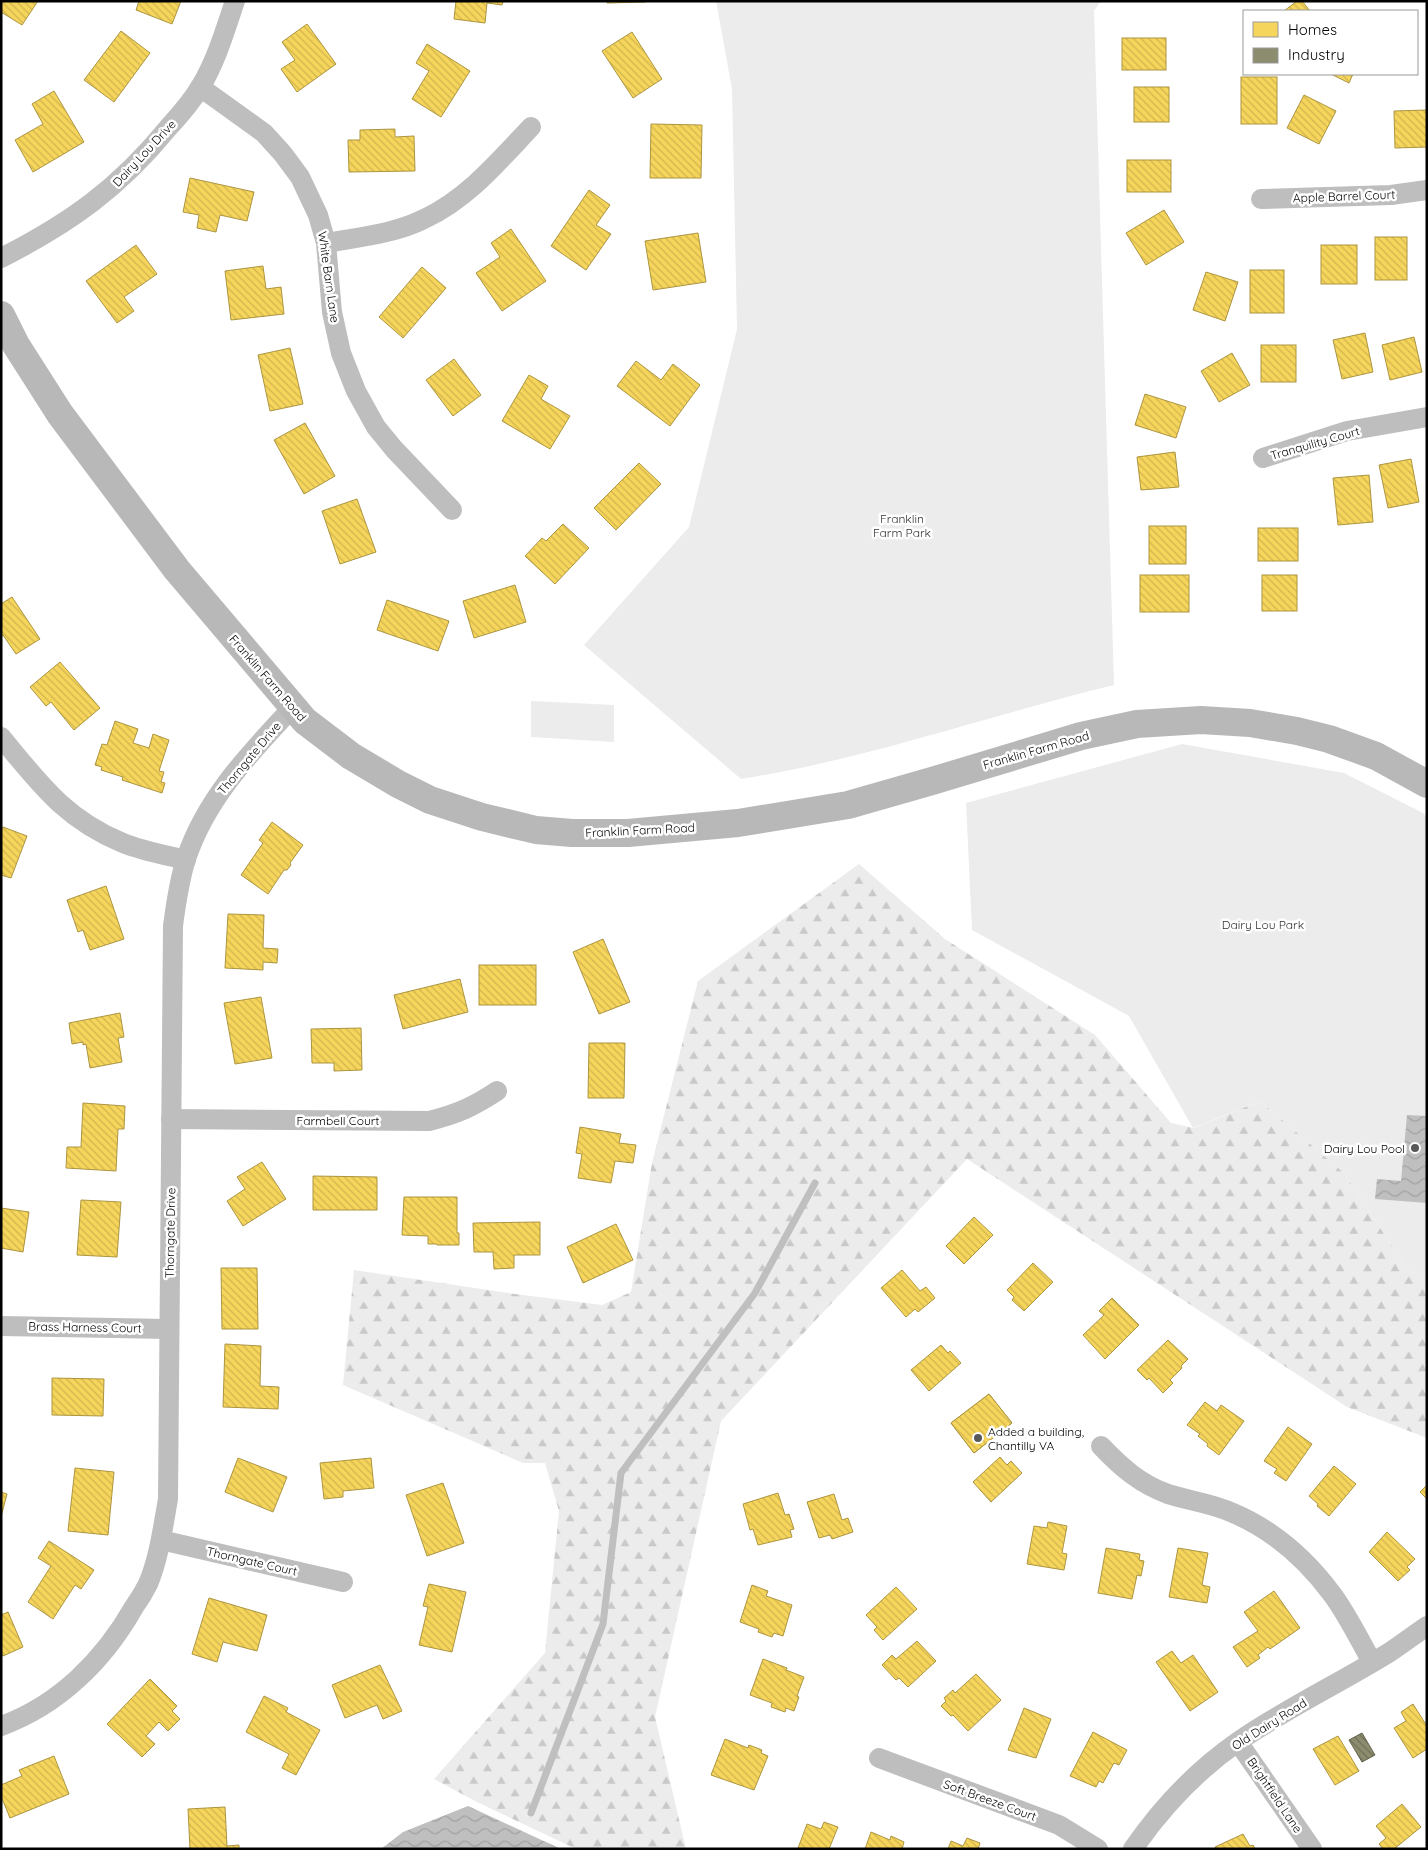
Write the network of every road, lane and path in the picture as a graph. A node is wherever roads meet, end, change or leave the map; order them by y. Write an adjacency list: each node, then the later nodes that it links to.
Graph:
1 (235, 1): 2 (street, Dairy Lou Drive)
2 (200, 86): 6 (street, White Barn Lane); 7 (street, Dairy Lou Drive)
3 (531, 127): 6 (street)
4 (1427, 190): 5 (street, Apple Barrel Court)
5 (1261, 199)
6 (326, 243): 11 (street, White Barn Lane)
7 (1, 258)
8 (1, 315): 12 (main road, Franklin Farm Road)
9 (1427, 417): 10 (street, Tranquility Court)
10 (1263, 458)
11 (452, 510)
12 (293, 707): 14 (main road, Franklin Farm Road); 15 (street, Thorngate Drive)
13 (2, 738): 15 (street)
14 (1427, 784)
15 (186, 860): 17 (street, Thorngate Drive)
16 (497, 1091): 17 (street, Farmbell Court)
17 (171, 1119): 19 (street, Thorngate Drive)
18 (1, 1326): 19 (street, Brass Harness Court)
19 (169, 1328): 21 (street, Thorngate Drive)
20 (1100, 1446): 24 (street)
21 (161, 1540): 22 (street, Thorngate Court); 25 (street, Thorngate Drive)
22 (343, 1582)
23 (1427, 1626): 24 (street, Old Dairy Road)
24 (1372, 1662): 26 (street, Old Dairy Road)
25 (1, 1726)
26 (1238, 1742): 29 (street, Old Dairy Road); 30 (street, Brightfield Lane)
27 (879, 1758): 28 (street, Soft Breeze Court)
28 (1098, 1849)
29 (1133, 1849)
30 (1312, 1849)

